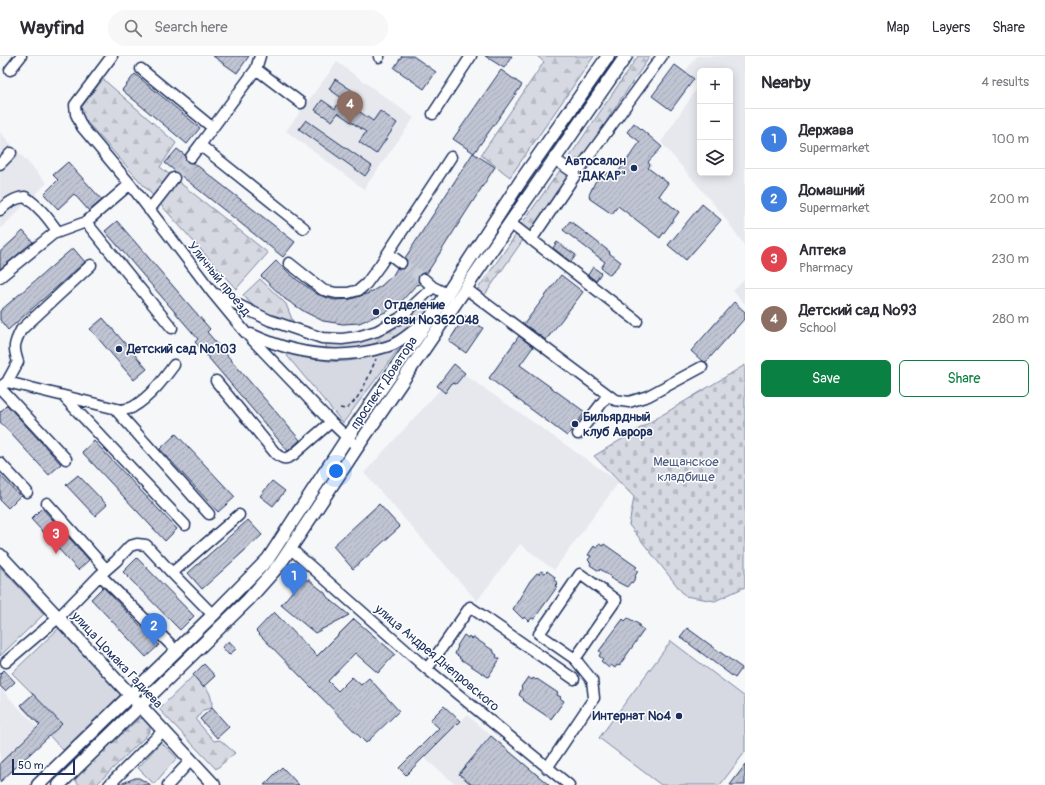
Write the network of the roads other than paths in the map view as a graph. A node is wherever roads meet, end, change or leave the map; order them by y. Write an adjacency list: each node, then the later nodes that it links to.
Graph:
1 (21, 56): 9 (street)
2 (112, 56): 22 (street, Уличный проезд)
3 (260, 56): 10 (street)
4 (472, 56): 12 (street)
5 (608, 56): 39 (main road, проспект Доватора)
6 (626, 56): 18 (main road, проспект Доватора)
7 (662, 56): 20 (street)
8 (141, 69): 13 (street)
9 (10, 70)
10 (256, 70): 11 (street); 13 (street)
11 (301, 103)
12 (433, 114)
13 (214, 128): 14 (street)
14 (200, 145): 16 (street); 27 (street)
15 (11, 153): 19 (street)
16 (191, 157)
17 (451, 158): 30 (street)
18 (554, 158): 20 (street); 26 (main road, проспект Доватора)
19 (0, 164)
20 (576, 174): 29 (street)
21 (174, 178): 24 (street)
22 (130, 184): 24 (street, Уличный проезд); 25 (street)
23 (0, 210): 28 (street)
24 (149, 210): 38 (street, Уличный проезд)
25 (86, 222): 28 (street); 42 (street)
26 (510, 223): 29 (street); 37 (main road, проспект Доватора)
27 (304, 228)
28 (58, 232): 34 (street)
29 (531, 240): 41 (street)
30 (388, 253): 31 (street); 32 (street)
31 (289, 263)
32 (401, 263)
33 (91, 265): 47 (street)
34 (0, 277)
35 (424, 279): 36 (street)
36 (433, 287): 38 (street); 39 (street)
37 (465, 288): 48 (street); 54 (main road, проспект Доватора)
38 (212, 292): 43 (street, Уличный проезд)
39 (447, 294): 40 (main road, проспект Доватора)
40 (436, 310): 43 (street); 53 (main road, проспект Доватора)
41 (637, 321)
42 (172, 328)
43 (245, 332): 51 (street, Уличный проезд)
44 (174, 365): 50 (street)
45 (702, 367): 48 (street)
46 (216, 381): 51 (street)
47 (2, 385): 49 (street); 55 (street)
48 (608, 395): 52 (street)
49 (63, 396): 50 (street); 61 (street)
50 (115, 409): 59 (street)
51 (331, 422): 53 (street, Уличный проезд)
52 (578, 434)
53 (347, 438): 54 (street, Уличный проезд); 66 (main road, проспект Доватора)
54 (358, 446): 62 (main road, проспект Доватора)
55 (66, 459)
56 (0, 463): 57 (street)
57 (27, 492)
58 (47, 503): 64 (street)
59 (209, 514)
60 (238, 515): 65 (street)
61 (185, 525)
62 (291, 549): 71 (street, улица Андрея Днепровского); 74 (main road, проспект Доватора)
63 (0, 555): 67 (main road, улица Цомака Гадиева)
64 (103, 572): 65 (street); 67 (street); 68 (street)
65 (172, 573): 66 (street)
66 (213, 615): 73 (main road, проспект Доватора)
67 (58, 618): 70 (street); 73 (main road, улица Цомака Гадиева)
68 (170, 644)
69 (575, 659): 69 (street); 77 (street)
70 (6, 662)
71 (427, 669): 72 (street); 77 (street, улица Андрея Днепровского)
72 (574, 679)
73 (130, 696): 74 (main road, улица Цомака Гадиева); 79 (main road, проспект Доватора)
74 (140, 705): 75 (main road, улица Цомака Гадиева); 78 (main road, проспект Доватора)
75 (164, 730): 76 (main road, улица Цомака Гадиева); 80 (street)
76 (191, 760): 81 (street); 82 (main road, улица Цомака Гадиева)
77 (547, 768): 83 (street, улица Андрея Днепровского)
78 (65, 783)
79 (38, 785)
80 (109, 785)
81 (168, 785)
82 (214, 785)
83 (568, 785)

